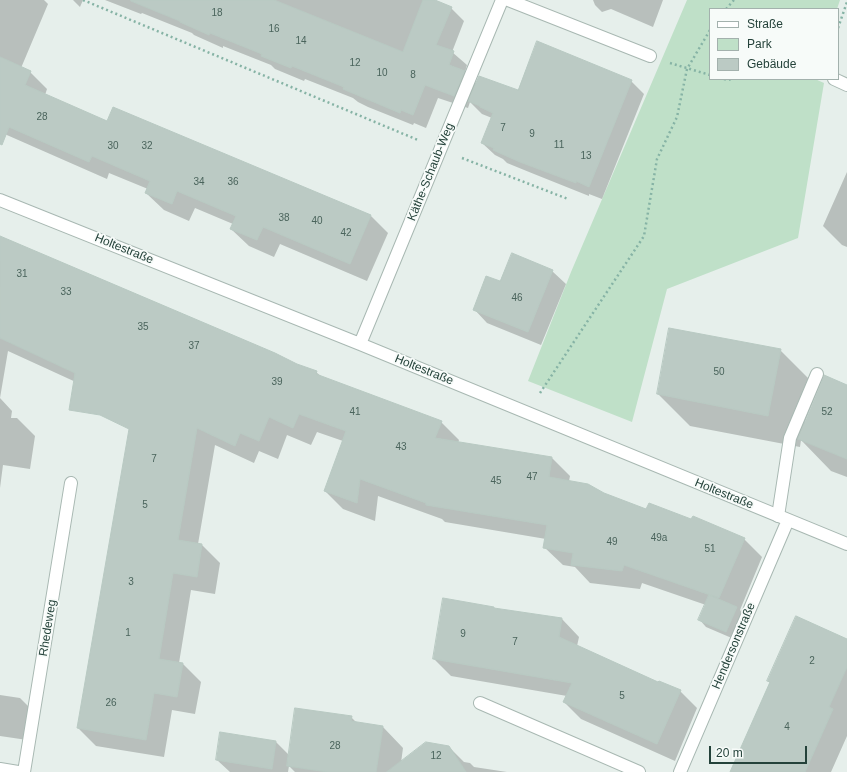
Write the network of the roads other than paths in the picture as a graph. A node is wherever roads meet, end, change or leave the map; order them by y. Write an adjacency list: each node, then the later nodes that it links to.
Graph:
1 (502, 0): 7 (street, Käthe-Schaub-Weg)
2 (508, 0): 3 (street)
3 (650, 56)
4 (836, 80): 5 (street)
5 (847, 85)
6 (0, 200): 7 (street, Holtestraße)
7 (360, 344): 10 (street, Holtestraße)
8 (817, 374): 10 (street, Hendersonstraße)
9 (71, 483): 15 (street, Rhedeweg)
10 (783, 518): 11 (street, Holtestraße); 17 (street, Hendersonstraße)
11 (847, 544)
12 (480, 703): 16 (street)
13 (0, 769): 14 (street)
14 (18, 772)
15 (24, 772)
16 (639, 772)
17 (680, 772)

